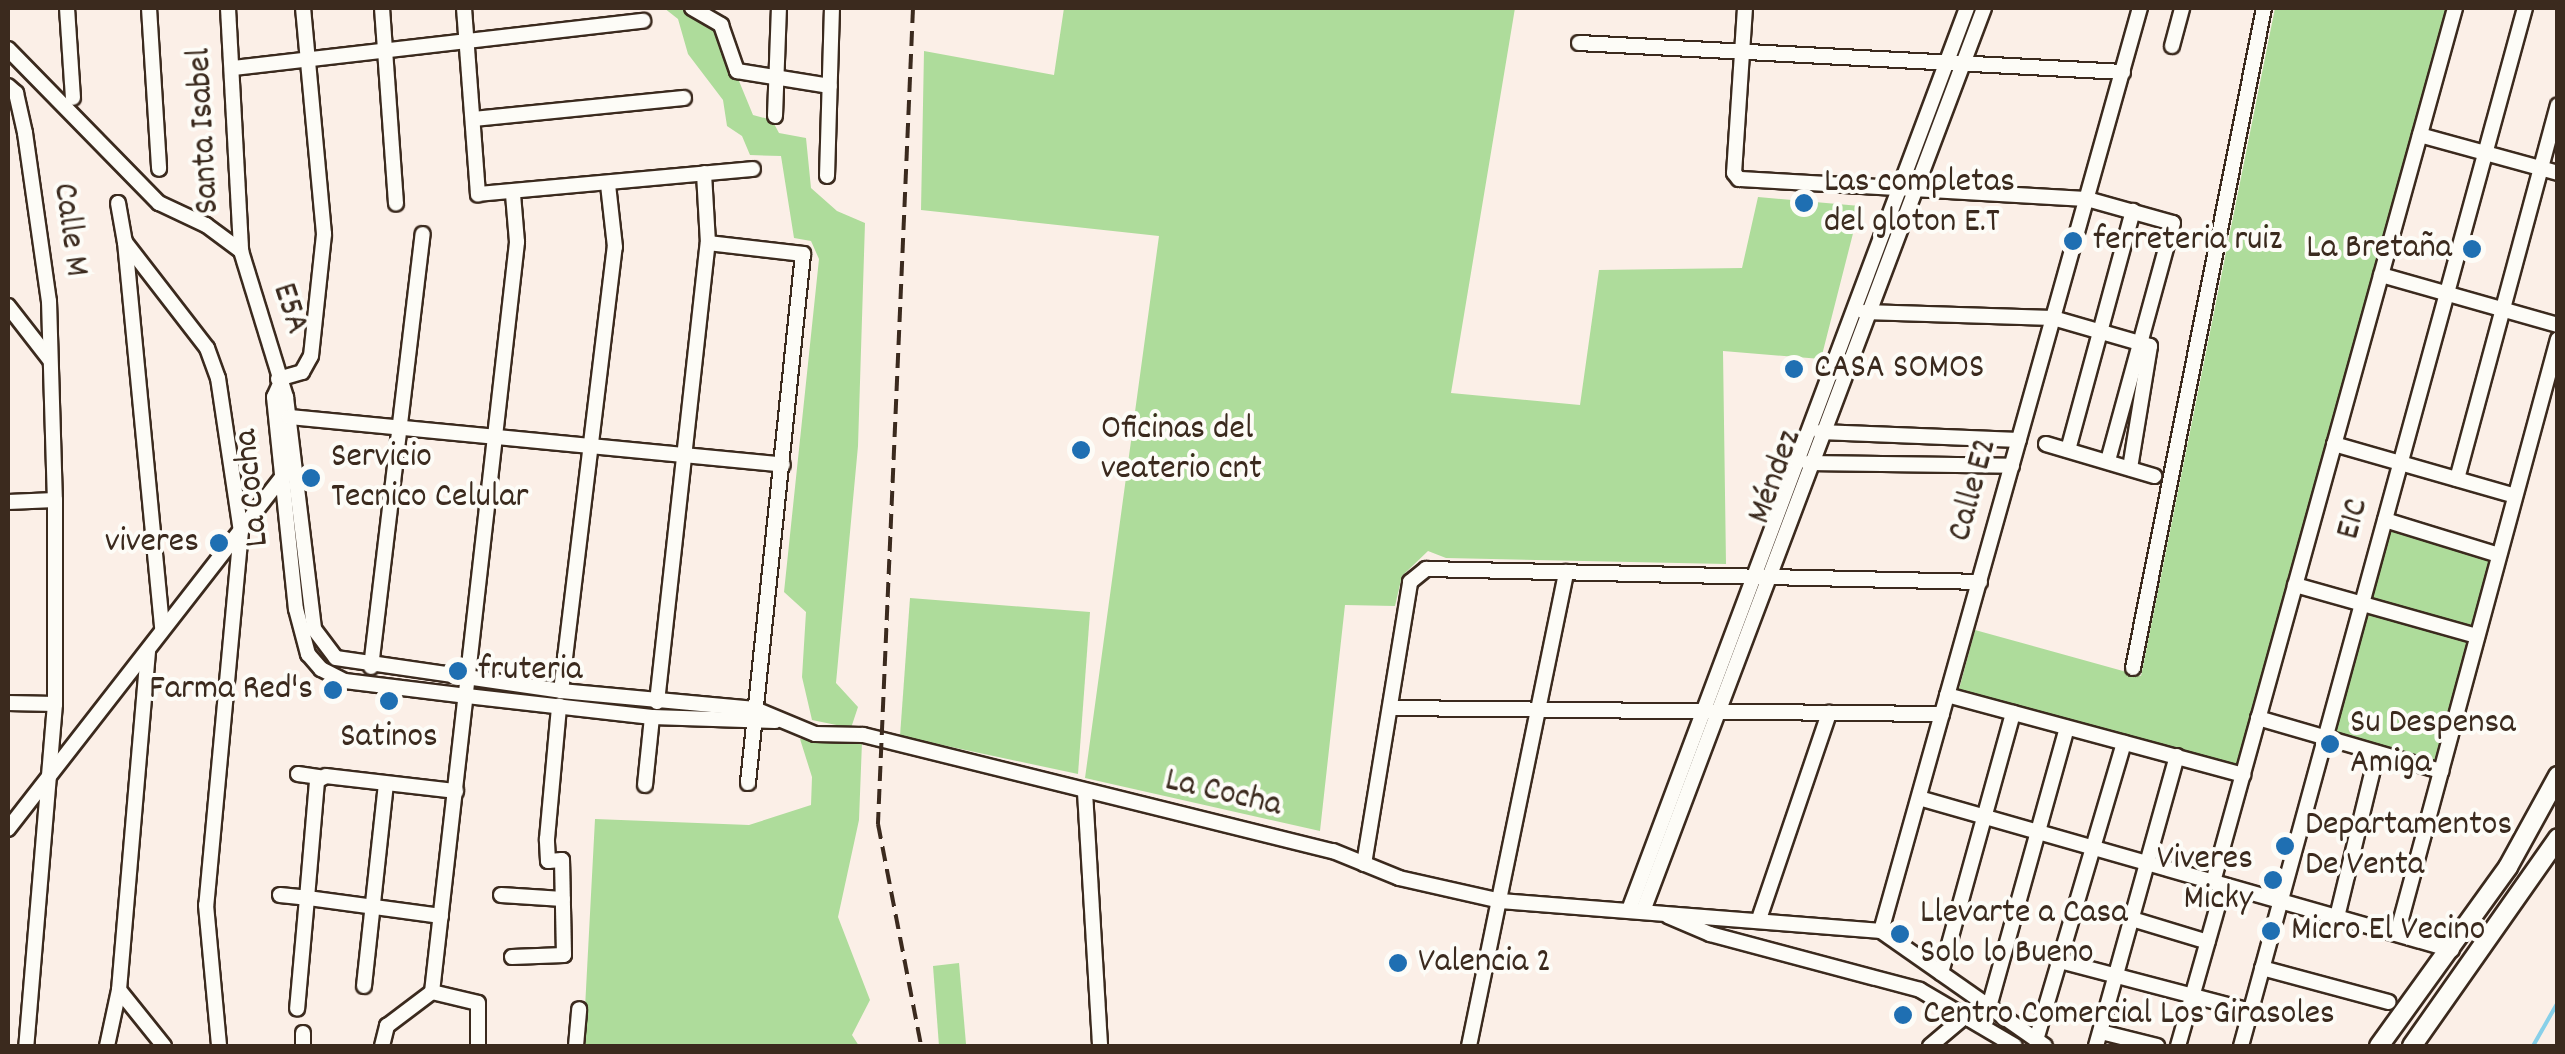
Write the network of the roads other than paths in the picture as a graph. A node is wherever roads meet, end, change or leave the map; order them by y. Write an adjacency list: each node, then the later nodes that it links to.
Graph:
1 (67, 8): 35 (street)
2 (150, 8): 43 (street)
3 (228, 8): 30 (street, Santa Isabel)
4 (303, 8): 27 (street)
5 (382, 8): 25 (street)
6 (464, 8): 21 (street)
7 (692, 8): 20 (street)
8 (722, 8): 20 (street)
9 (778, 8): 32 (street)
10 (832, 8): 34 (street)
11 (1745, 8): 26 (street)
12 (1966, 8): 28 (street, Méndez)
13 (1984, 8): 29 (street, Méndez)
14 (2140, 8): 31 (street, Calle E2)
15 (2182, 8): 23 (street)
16 (2264, 8): 111 (street)
17 (2455, 8): 40 (street)
18 (2524, 8): 41 (street, E1C)
19 (644, 21): 21 (street)
20 (721, 25): 32 (street)
21 (466, 40): 25 (street); 39 (street)
22 (1580, 44): 26 (street)
23 (2172, 46)
24 (8, 49): 57 (street)
25 (386, 49): 27 (street); 54 (street)
26 (1741, 56): 28 (street); 49 (street)
27 (307, 58): 30 (street); 74 (street)
28 (1945, 65): 29 (street); 49 (street, Méndez)
29 (1962, 66): 31 (street); 50 (street, Méndez)
30 (234, 68): 55 (street, Santa Isabel)
31 (2123, 72): 52 (street, Calle E2)
32 (776, 80): 34 (street); 38 (street)
33 (8, 86): 73 (street, Calle M)
34 (830, 86): 47 (street)
35 (73, 98)
36 (684, 98): 39 (street)
37 (2558, 106): 42 (street)
38 (775, 116)
39 (473, 119): 51 (street)
40 (2420, 135): 41 (street); 62 (street)
41 (2485, 153): 42 (street); 63 (street, E1C)
42 (2540, 168): 45 (street); 65 (street)
43 (159, 169)
44 (752, 169): 46 (street)
45 (2558, 173)
46 (704, 174): 48 (street); 60 (street)
47 (828, 176)
48 (608, 186): 51 (street); 83 (street)
49 (1900, 187): 50 (street); 66 (street, Méndez)
50 (1916, 188): 52 (street); 67 (street, Méndez)
51 (513, 194): 79 (street)
52 (2087, 199): 56 (street); 68 (street, Calle E2)
53 (118, 203): 59 (street)
54 (396, 204)
55 (237, 212): 57 (street); 61 (street, Santa Isabel)
56 (2132, 212): 70 (street); 72 (street)
57 (206, 225): 61 (street)
58 (423, 234): 76 (street)
59 (125, 242): 100 (street); 107 (street)
60 (708, 243): 85 (street); 90 (street)
61 (241, 252): 74 (street, E5A)
62 (2381, 275): 63 (street); 82 (street)
63 (2446, 293): 65 (street); 89 (street, E1C)
64 (8, 306): 73 (street)
65 (2503, 309): 69 (street); 95 (street)
66 (1853, 312): 67 (street); 77 (street, Méndez)
67 (1870, 312): 68 (street); 78 (street, Méndez)
68 (2054, 318): 70 (street); 80 (street, Calle E2)
69 (2558, 324)
70 (2101, 332): 72 (street); 84 (street)
71 (2558, 339): 96 (street)
72 (2140, 342): 86 (street); 92 (street)
73 (51, 360): 97 (street, Calle M)
74 (278, 383): 75 (street, La Cocha); 94 (street, La Cocha)
75 (289, 417): 76 (street); 87 (street, La Cocha)
76 (399, 426): 79 (street); 110 (street)
77 (1808, 432): 78 (street); 88 (street, Méndez)
78 (1824, 432): 80 (street); 88 (street, Méndez)
79 (496, 436): 83 (street); 112 (street)
80 (2019, 440): 91 (street, Calle E2)
81 (2046, 444): 84 (street)
82 (2334, 444): 89 (street); 105 (street)
83 (591, 446): 85 (street); 115 (street)
84 (2068, 450): 86 (street)
85 (684, 459): 90 (street); 116 (street)
86 (2108, 461): 92 (street)
87 (294, 462): 94 (street); 110 (street, La Cocha)
88 (1805, 463): 91 (street); 103 (street, Méndez)
89 (2400, 463): 95 (street); 99 (street, E1C)
90 (783, 466): 125 (street)
91 (2012, 466): 104 (street, Calle E2)
92 (2130, 468): 93 (street)
93 (2154, 476)
94 (283, 477): 100 (street); 114 (street, La Cocha)
95 (2457, 480): 96 (street)
96 (2515, 496): 101 (street)
97 (55, 500): 98 (street); 118 (street, Calle M)
98 (8, 502)
99 (2385, 520): 101 (street); 106 (street, E1C)
100 (240, 532): 107 (street); 189 (street)
101 (2499, 555): 108 (street)
102 (1566, 572): 103 (street); 119 (street); 120 (street)
103 (1762, 578): 104 (street); 121 (street, Méndez)
104 (1980, 582): 113 (street, Calle E2)
105 (2295, 585): 106 (street); 127 (street)
106 (2362, 604): 108 (street); 129 (street, E1C)
107 (162, 628): 109 (street)
108 (2477, 636): 134 (street)
109 (148, 646): 133 (street); 175 (street)
110 (371, 667): 112 (street, La Cocha)
111 (2133, 668)
112 (468, 679): 114 (street); 115 (street, La Cocha)
113 (1947, 695): 123 (street); 124 (street, Calle E2)
114 (467, 696): 115 (street, La Cocha); 142 (street)
115 (560, 699): 116 (street, La Cocha); 126 (street, La Cocha); 156 (street)
116 (657, 702): 125 (street, La Cocha)
117 (8, 703): 118 (street)
118 (55, 704): 133 (street, Calle M)
119 (1393, 708): 120 (street); 151 (street)
120 (1539, 710): 121 (street); 157 (street)
121 (1712, 712): 122 (street); 160 (street, Méndez)
122 (1829, 713): 124 (street); 163 (street)
123 (2013, 713): 128 (street); 145 (street)
124 (1942, 714): 144 (street, Calle E2)
125 (754, 717): 126 (street, La Cocha); 139 (street); 143 (street, La Cocha)
126 (652, 718): 141 (street)
127 (2258, 718): 129 (street); 136 (street)
128 (2067, 728): 130 (street); 147 (street)
129 (2325, 737): 131 (street); 158 (street, E1C)
130 (2124, 743): 132 (street); 149 (street)
131 (2378, 753): 134 (street); 162 (street)
132 (2177, 756): 136 (street); 150 (street)
133 (50, 771): 146 (street); 186 (street, Calle M)
134 (2441, 771): 166 (street)
135 (298, 774): 138 (street)
136 (2243, 775): 152 (street)
137 (2558, 776): 168 (main road)
138 (320, 777): 140 (street); 155 (street)
139 (748, 783)
140 (386, 784): 142 (street); 159 (street)
141 (645, 786)
142 (456, 792): 161 (street)
143 (1085, 792): 151 (street, La Cocha); 193 (street)
144 (1918, 798): 145 (street); 165 (street, Calle E2)
145 (1984, 817): 147 (street); 172 (street)
146 (8, 829)
147 (2038, 832): 149 (street); 179 (street)
148 (2558, 838): 201 (main road)
149 (2093, 848): 150 (street); 170 (street)
150 (2147, 863): 152 (street); 164 (street)
151 (1364, 864): 157 (street, La Cocha)
152 (2218, 883): 158 (street); 167 (street)
153 (280, 895): 155 (street)
154 (501, 896): 156 (street)
155 (307, 898): 159 (street); 180 (street)
156 (563, 899): 169 (street)
157 (1501, 900): 160 (street, La Cocha); 194 (street)
158 (2280, 901): 162 (street); 171 (street, E1C)
159 (370, 909): 161 (street); 174 (street)
160 (1644, 911): 163 (street, La Cocha); 183 (street, La Cocha)
161 (441, 916): 176 (street)
162 (2336, 917): 166 (street)
163 (1759, 919): 165 (street, La Cocha)
164 (2132, 919): 167 (street); 173 (street)
165 (1881, 931): 172 (street, La Cocha)
166 (2396, 934): 168 (street)
167 (2208, 942): 177 (street)
168 (2452, 950): 200 (main road)
169 (512, 957)
170 (2060, 961): 173 (street); 185 (street)
171 (2262, 968): 178 (street); 182 (street, E1C)
172 (1941, 973): 179 (street, La Cocha)
173 (2116, 974): 177 (street); 184 (street)
174 (364, 986)
175 (118, 990): 187 (street); 188 (street)
176 (432, 992): 190 (street); 191 (street)
177 (2192, 996): 182 (street); 198 (street)
178 (2389, 1002)
179 (1986, 1004): 183 (street); 185 (street, La Cocha)
180 (297, 1009)
181 (579, 1010): 192 (street)
182 (2250, 1011): 199 (street, E1C)
183 (1970, 1018): 195 (street); 196 (street, La Cocha)
184 (2099, 1039): 197 (street)
185 (2040, 1044)
186 (26, 1046)
187 (107, 1046)
188 (164, 1046)
189 (219, 1046)
190 (382, 1046)
191 (478, 1046)
192 (576, 1046)
193 (1100, 1046)
194 (1470, 1046)
195 (1930, 1046)
196 (2015, 1046)
197 (2158, 1046)
198 (2178, 1046)
199 (2241, 1046)
200 (2378, 1046)
201 (2412, 1046)

